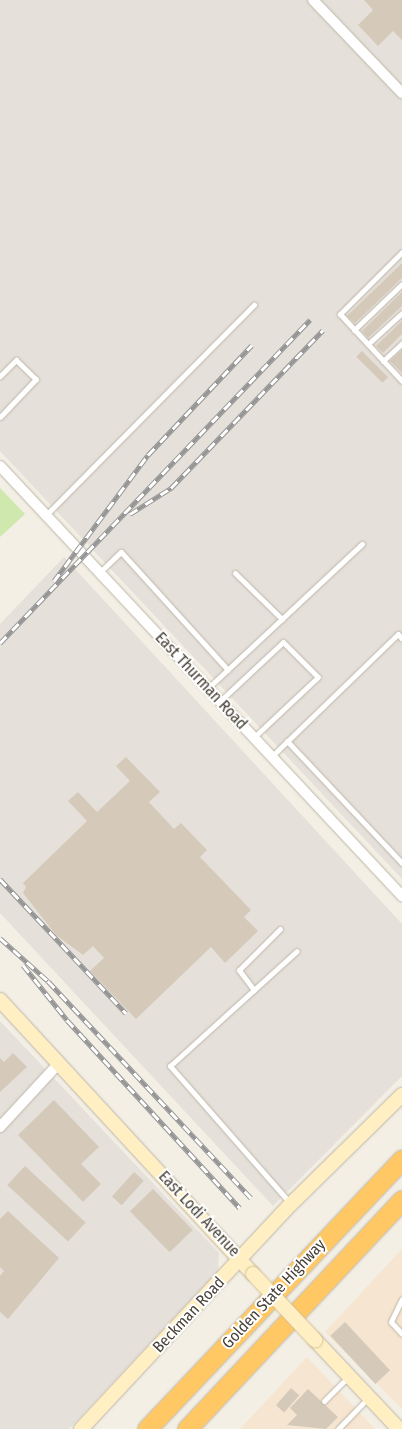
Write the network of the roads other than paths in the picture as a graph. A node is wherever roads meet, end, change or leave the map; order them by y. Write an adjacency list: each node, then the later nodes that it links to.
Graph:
1 (313, 0): 2 (street)
2 (402, 93)
3 (402, 252): 7 (lane)
4 (402, 284): 7 (lane)
5 (254, 305): 15 (lane)
6 (402, 312): 9 (lane)
7 (354, 330): 9 (lane)
8 (402, 343): 10 (lane)
9 (368, 344): 10 (lane)
10 (383, 361): 12 (lane)
11 (0, 376): 13 (lane)
12 (402, 381)
13 (0, 417)
14 (0, 466): 15 (street, East Thurman Road)
15 (46, 515): 17 (street, East Thurman Road)
16 (362, 544): 19 (lane)
17 (100, 572): 21 (lane); 22 (street, East Thurman Road)
18 (235, 573): 19 (lane)
19 (282, 619): 21 (lane)
20 (402, 639): 25 (lane)
21 (228, 670): 22 (lane)
22 (208, 688): 23 (street, East Thurman Road)
23 (220, 701): 24 (street, East Thurman Road); 24 (lane)
24 (254, 738): 26 (street, East Thurman Road)
25 (287, 741): 26 (lane); 27 (lane)
26 (272, 756): 28 (street, East Thurman Road)
27 (402, 864)
28 (402, 896)
29 (280, 929): 31 (lane)
30 (297, 951): 31 (lane)
31 (254, 990): 38 (lane)
32 (0, 1000): 33 (street, East Lodi Avenue)
33 (59, 1063): 35 (street); 39 (street, East Lodi Avenue)
34 (402, 1095): 38 (street, Beckman Road)
35 (0, 1127)
36 (402, 1159): 46 (highway, Golden State Highway)
37 (402, 1200): 47 (highway, Golden State Highway)
38 (291, 1204): 39 (street, Beckman Road)
39 (240, 1259): 42 (street, East Lodi Avenue, bridge); 45 (street, Beckman Road)
40 (402, 1299): 41 (lane)
41 (402, 1334)
42 (349, 1376): 43 (street, East Lodi Avenue); 44 (lane)
43 (368, 1398): 48 (lane); 49 (street, East Lodi Avenue)
44 (324, 1401)
45 (81, 1429)
46 (147, 1429)
47 (186, 1429)
48 (338, 1429)
49 (399, 1429)

